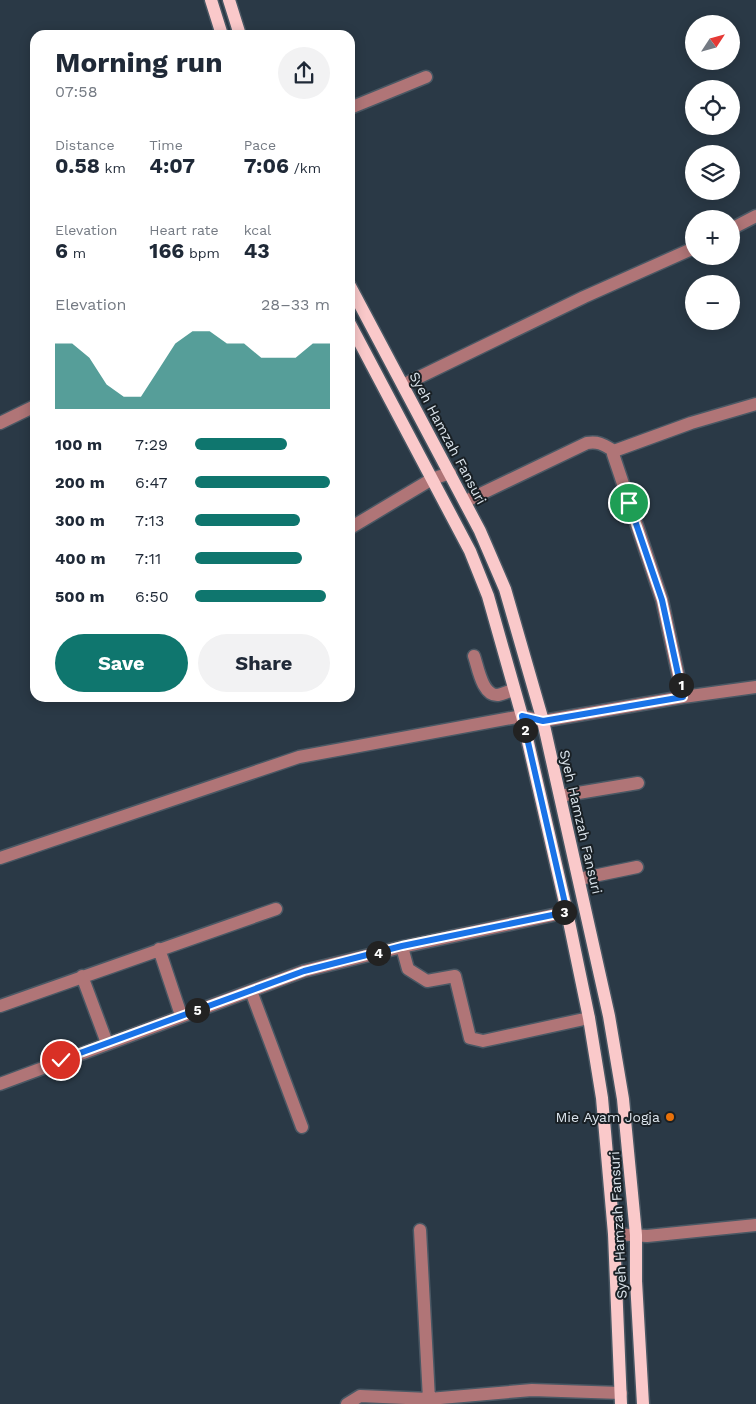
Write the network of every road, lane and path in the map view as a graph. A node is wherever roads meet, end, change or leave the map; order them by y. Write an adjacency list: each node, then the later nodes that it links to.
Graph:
1 (211, 0): 3 (main road)
2 (229, 0): 4 (main road)
3 (220, 30)
4 (238, 30)
5 (426, 77): 6 (street)
6 (355, 106)
7 (756, 216): 8 (street)
8 (740, 224)
9 (685, 252): 12 (street)
10 (355, 295): 12 (main road, Syeh Hamzah Fansuri)
11 (355, 333): 18 (main road, Syeh Hamzah Fansuri)
12 (403, 385): 17 (main road, Syeh Hamzah Fansuri)
13 (756, 404): 16 (street)
14 (30, 408): 15 (street)
15 (0, 423)
16 (614, 451): 19 (street); 24 (street)
17 (450, 473): 18 (street); 19 (main road, Syeh Hamzah Fansuri)
18 (432, 479): 20 (street); 23 (main road, Syeh Hamzah Fansuri)
19 (466, 502): 26 (main road, Syeh Hamzah Fansuri)
20 (355, 525)
21 (474, 656): 23 (street)
22 (756, 687): 24 (street)
23 (514, 690): 25 (main road, Syeh Hamzah Fansuri)
24 (683, 697): 26 (street)
25 (522, 716): 26 (street); 29 (street); 33 (main road, Syeh Hamzah Fansuri)
26 (543, 721): 28 (main road, Syeh Hamzah Fansuri)
27 (638, 783): 28 (street)
28 (560, 796): 31 (main road, Syeh Hamzah Fansuri)
29 (0, 858)
30 (637, 867): 31 (street)
31 (579, 879): 47 (main road, Syeh Hamzah Fansuri)
32 (276, 909): 35 (street)
33 (567, 912): 34 (street); 40 (main road, Syeh Hamzah Fansuri)
34 (402, 946): 37 (street); 40 (street)
35 (159, 949): 36 (street); 39 (street)
36 (82, 976): 38 (street); 41 (street)
37 (251, 991): 39 (street); 43 (street)
38 (0, 1006)
39 (182, 1015): 41 (street)
40 (589, 1018): 46 (main road, Syeh Hamzah Fansuri)
41 (107, 1043): 42 (street)
42 (0, 1084)
43 (302, 1128)
44 (756, 1225): 47 (street)
45 (420, 1230): 50 (street)
46 (614, 1234): 47 (street); 49 (main road, Syeh Hamzah Fansuri)
47 (636, 1235): 48 (main road, Syeh Hamzah Fansuri)
48 (643, 1390): 49 (main road); 52 (main road, Syeh Hamzah Fansuri)
49 (621, 1396): 50 (street)
50 (429, 1399): 51 (street)
51 (347, 1404)
52 (643, 1404)

